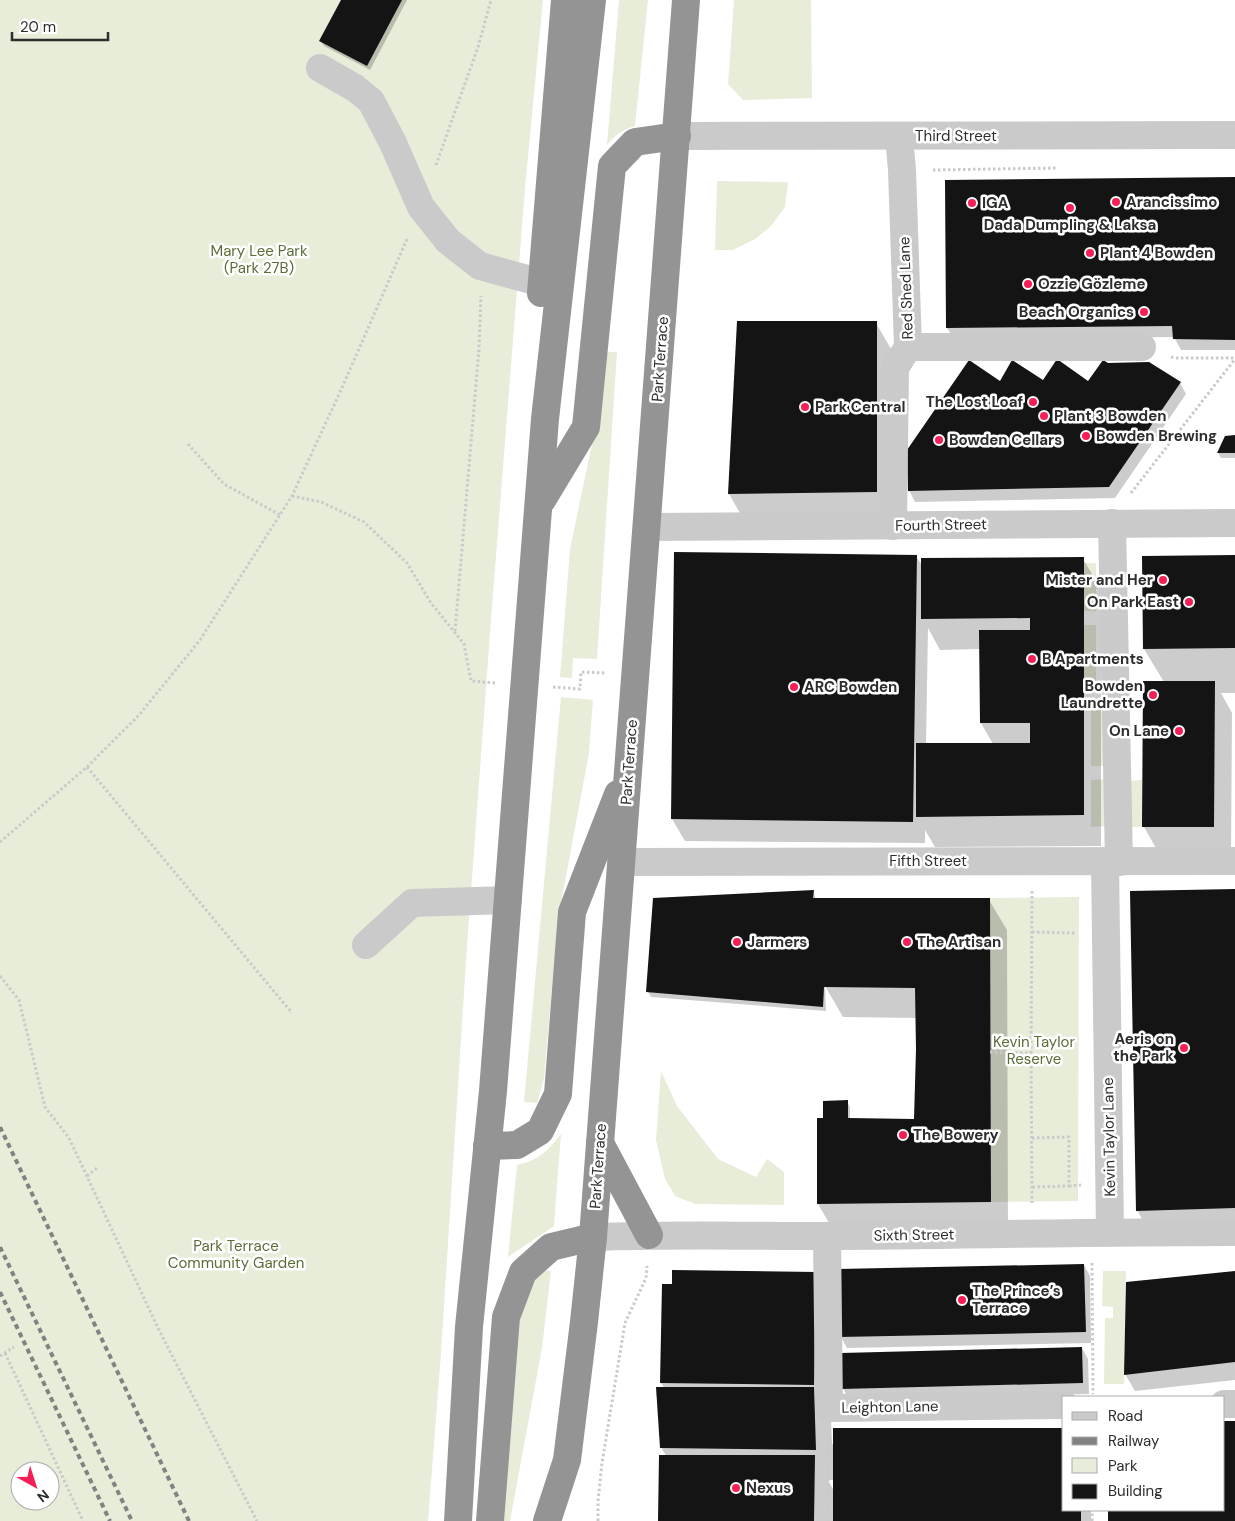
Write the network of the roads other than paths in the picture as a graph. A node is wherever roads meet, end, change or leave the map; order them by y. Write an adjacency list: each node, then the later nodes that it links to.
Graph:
1 (565, 0): 8 (highway)
2 (592, 0): 11 (highway)
3 (686, 0): 5 (highway, Park Terrace)
4 (320, 68): 8 (street)
5 (677, 136): 7 (street, Third Street); 12 (highway); 16 (highway, Park Terrace)
6 (1235, 136): 7 (street, Third Street)
7 (899, 137): 9 (street, Red Shed Lane)
8 (542, 283): 11 (highway)
9 (908, 347): 10 (street); 15 (street, Red Shed Lane)
10 (1142, 347)
11 (545, 419): 12 (highway)
12 (539, 505): 21 (highway)
13 (1235, 522): 14 (street, Fourth Street)
14 (1112, 523): 15 (street, Fourth Street); 20 (street, Kevin Taylor Lane)
15 (893, 526): 16 (street, Fourth Street)
16 (647, 527): 17 (highway, Park Terrace)
17 (629, 767): 19 (highway, Park Terrace); 24 (highway)
18 (1235, 861): 20 (street, Fifth Street)
19 (622, 862): 20 (street, Fifth Street); 23 (highway, Park Terrace)
20 (1112, 862): 26 (street, Kevin Taylor Lane)
21 (508, 900): 22 (street); 24 (highway)
22 (366, 945)
23 (600, 1143): 27 (highway); 29 (highway, Park Terrace)
24 (487, 1146): 31 (highway)
25 (1235, 1232): 26 (street, Sixth Street)
26 (1100, 1233): 28 (street, Sixth Street)
27 (649, 1235): 28 (street, Sixth Street); 29 (street, Sixth Street)
28 (827, 1236): 30 (street, Leighton Lane)
29 (593, 1237): 32 (highway); 33 (highway, Park Terrace)
30 (1062, 1405)
31 (458, 1521)
32 (490, 1521)
33 (547, 1521)

